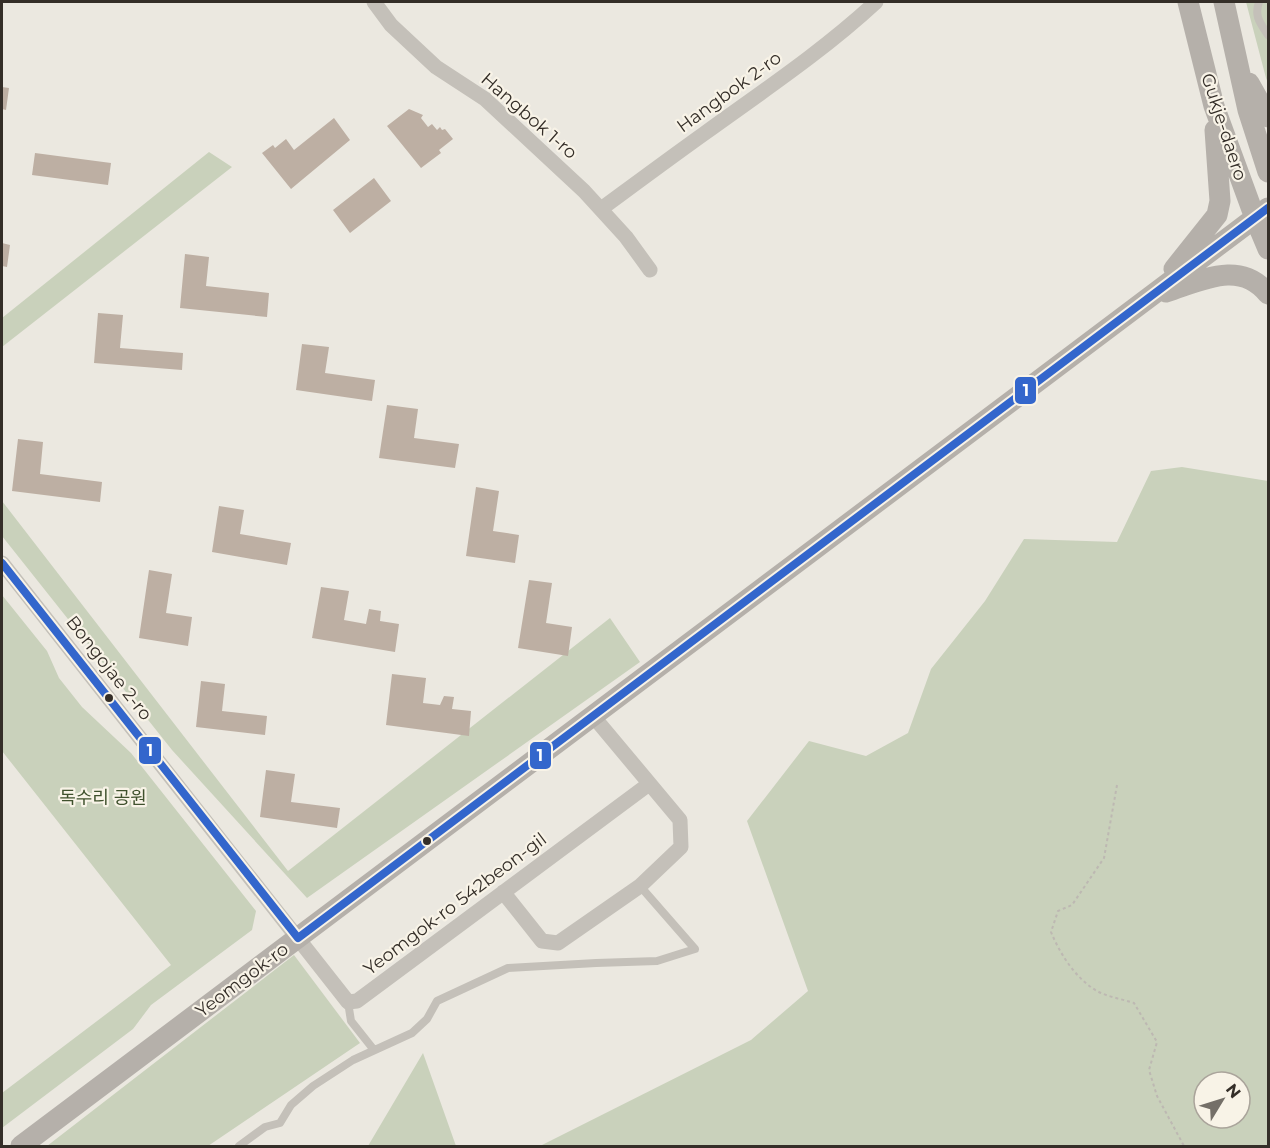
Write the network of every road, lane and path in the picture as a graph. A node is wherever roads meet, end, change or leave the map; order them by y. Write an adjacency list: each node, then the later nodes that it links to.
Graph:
1 (374, 2): 11 (street, Hangbok 1-ro)
2 (876, 2): 11 (street, Hangbok 2-ro)
3 (1188, 2): 8 (main road, Gukje-daero)
4 (1224, 2): 7 (main road, Gukje-daero)
5 (1259, 2): 6 (lane)
6 (1269, 35)
7 (1239, 67): 9 (main road); 10 (main road, Gukje-daero)
8 (1214, 106): 12 (main road, Gukje-daero); 16 (main road)
9 (1269, 117)
10 (1269, 172)
11 (601, 209): 14 (street, Hangbok 1-ro)
12 (1262, 213): 13 (main road, Gukje-daero); 16 (main road, Yeomgok-ro)
13 (1269, 249)
14 (650, 270)
15 (1269, 294): 16 (main road)
16 (1151, 297): 18 (main road, Yeomgok-ro)
17 (2, 562): 23 (street, Bongojae 2-ro)
18 (593, 716): 19 (street); 23 (main road, Yeomgok-ro)
19 (649, 784): 21 (street); 22 (street, Yeomgok-ro 542beon-gil)
20 (1117, 785): 28 (path)
21 (639, 886): 22 (street); 25 (lane)
22 (503, 892): 24 (street, Yeomgok-ro 542beon-gil)
23 (298, 938): 24 (street); 26 (main road, Yeomgok-ro)
24 (348, 1002): 25 (lane)
25 (374, 1050): 27 (lane)
26 (21, 1146)
27 (239, 1146)
28 (1184, 1146)

